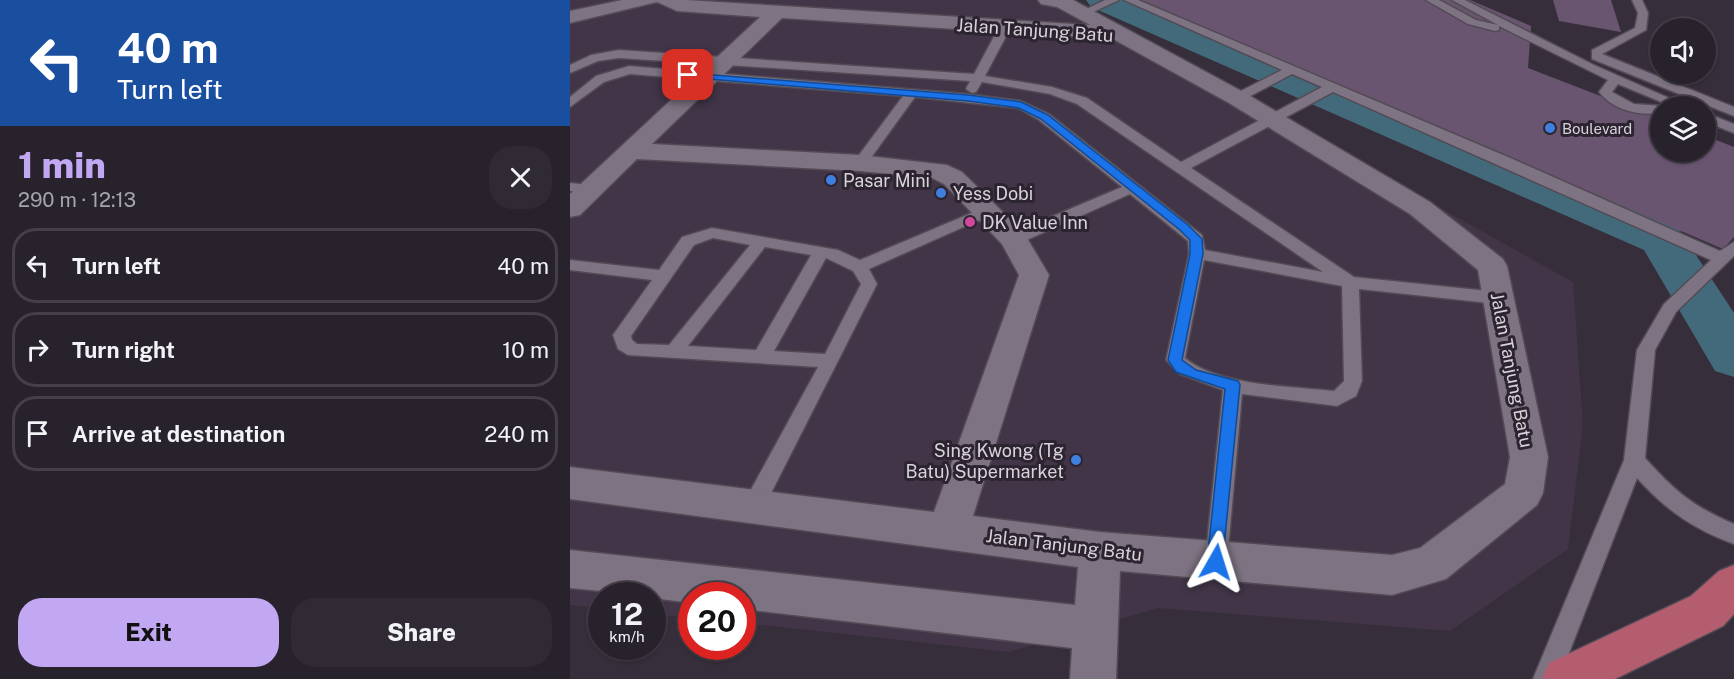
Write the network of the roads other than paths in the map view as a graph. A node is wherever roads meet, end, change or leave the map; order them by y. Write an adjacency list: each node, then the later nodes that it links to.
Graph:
1 (649, 0): 12 (street)
2 (665, 0): 10 (street, Jalan Tanjung Batu)
3 (1048, 0): 11 (street)
4 (1114, 0): 11 (lane)
5 (1129, 0): 18 (lane)
6 (1431, 0): 14 (lane)
7 (1479, 0): 14 (lane)
8 (1637, 0): 29 (lane)
9 (1460, 1): 14 (lane)
10 (777, 12): 13 (street, Jalan Tanjung Batu); 16 (street)
11 (1083, 14): 15 (street)
12 (570, 17)
13 (1005, 27): 15 (street, Jalan Tanjung Batu); 20 (lane)
14 (1511, 28): 21 (lane)
15 (1116, 33): 26 (street, Jalan Tanjung Batu)
16 (725, 61): 17 (lane); 19 (street); 20 (lane)
17 (570, 69)
18 (1287, 72): 22 (lane); 26 (lane)
19 (708, 77): 23 (lane); 27 (lane); 33 (street)
20 (978, 78): 25 (lane); 35 (lane)
21 (1616, 79): 24 (lane); 28 (lane)
22 (1327, 89): 30 (lane); 43 (lane)
23 (911, 94): 25 (lane); 34 (lane)
24 (1656, 96)
25 (968, 98): 36 (lane)
26 (1236, 98): 30 (street, Jalan Tanjung Batu)
27 (570, 103)
28 (1650, 111)
29 (1734, 112)
30 (1274, 120): 35 (lane); 49 (street, Jalan Tanjung Batu)
31 (1716, 121): 32 (lane)
32 (1734, 129)
33 (631, 151): 34 (street); 37 (street)
34 (860, 163): 39 (street)
35 (1180, 168): 48 (lane)
36 (1133, 187): 40 (lane); 44 (lane)
37 (581, 188): 38 (street)
38 (570, 209)
39 (988, 211): 40 (street); 46 (lane)
40 (1014, 240): 57 (street)
41 (761, 242): 42 (lane); 47 (lane); 50 (lane)
42 (821, 252): 46 (lane); 51 (lane)
43 (1728, 253): 54 (lane)
44 (1197, 254): 48 (lane); 53 (lane)
45 (570, 265): 47 (lane)
46 (859, 267): 52 (lane)
47 (664, 276): 50 (lane)
48 (1350, 282): 49 (lane); 53 (lane)
49 (1498, 298): 60 (street, Jalan Tanjung Batu)
50 (674, 352): 51 (lane)
51 (761, 357): 52 (lane)
52 (831, 361): 56 (lane)
53 (1233, 385): 60 (lane)
54 (1634, 460): 58 (lane); 65 (lane)
55 (570, 483): 56 (street, Jalan Tanjung Batu)
56 (753, 506): 57 (street, Jalan Tanjung Batu)
57 (948, 530): 59 (street, Jalan Tanjung Batu)
58 (1734, 534)
59 (1100, 551): 60 (street, Jalan Tanjung Batu); 63 (street)
60 (1216, 562)
61 (570, 568): 63 (street)
62 (1734, 585): 66 (main road)
63 (1096, 629): 64 (street)
64 (1093, 679)
65 (1546, 679)
66 (1565, 679)

